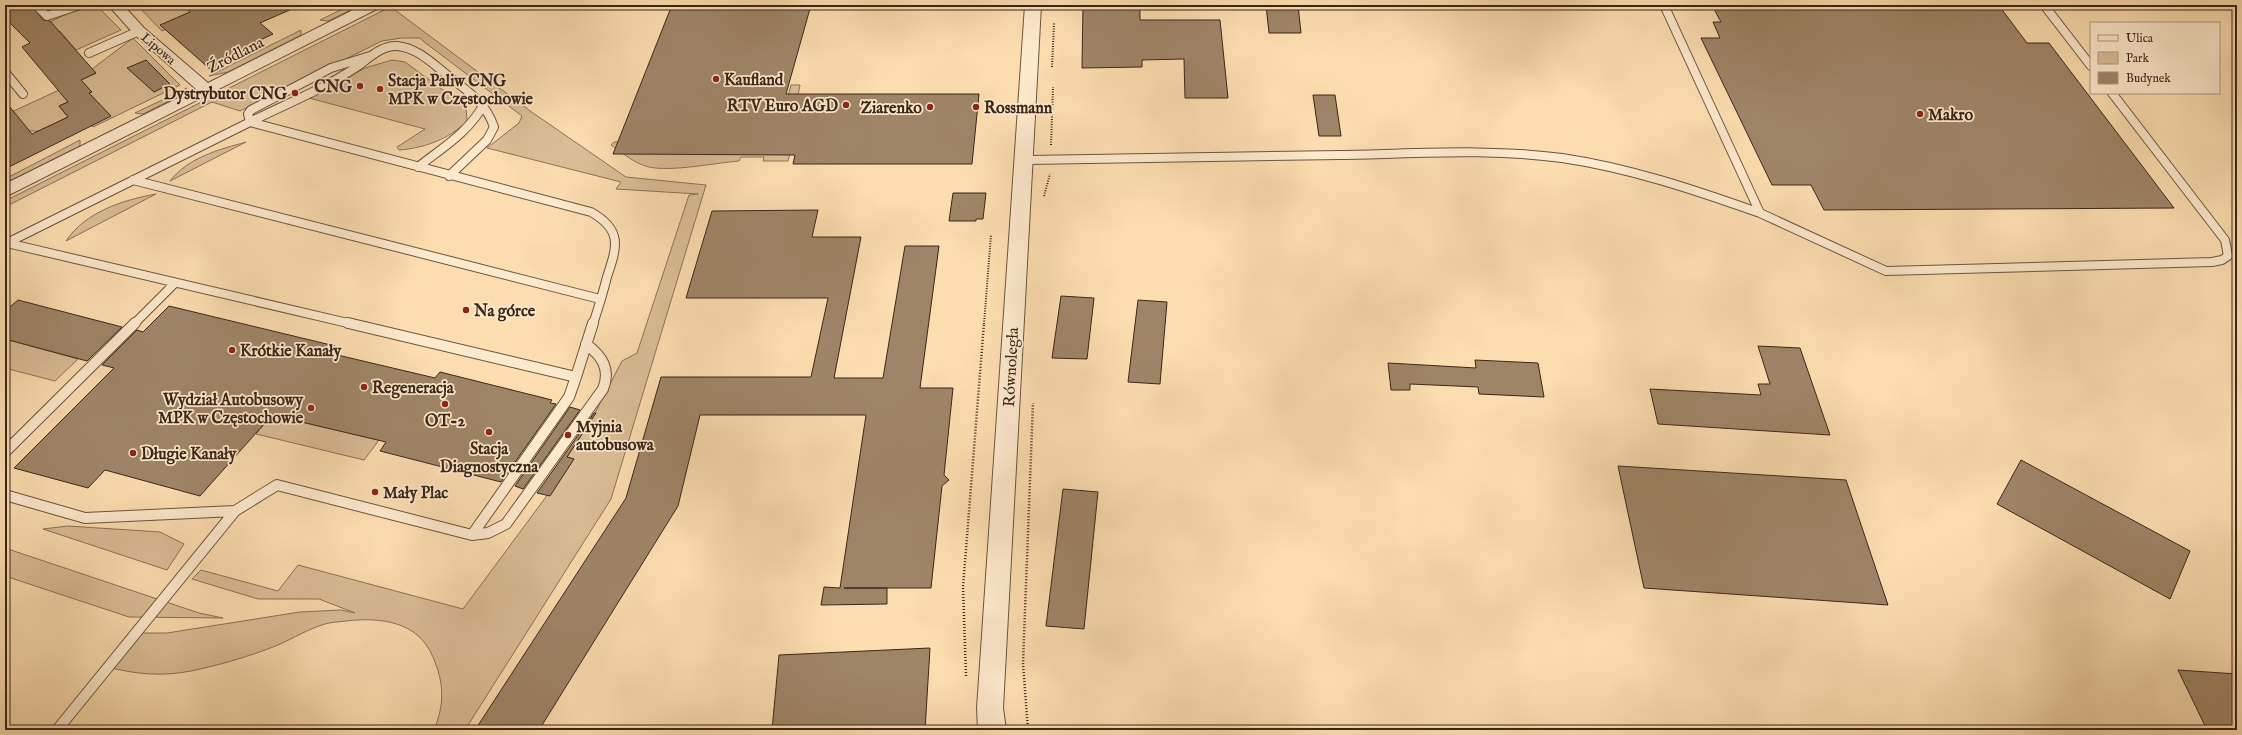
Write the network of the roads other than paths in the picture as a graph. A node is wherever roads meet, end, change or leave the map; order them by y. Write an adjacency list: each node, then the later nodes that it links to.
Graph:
1 (36, 5): 2 (lane)
2 (80, 5)
3 (115, 5): 8 (street, Lipowa)
4 (374, 5): 12 (street, Źródlana)
5 (1033, 5): 17 (street, Równoległa)
6 (1664, 5): 22 (lane)
7 (2044, 5): 10 (lane)
8 (139, 31): 9 (lane); 12 (street, Lipowa)
9 (89, 54)
10 (2090, 65)
11 (5, 72): 13 (lane)
12 (206, 89): 21 (street, Źródlana)
13 (23, 94)
14 (2113, 94): 22 (lane)
15 (484, 104): 16 (lane); 18 (lane); 19 (lane)
16 (250, 122): 18 (lane); 20 (lane)
17 (1022, 160): 22 (lane); 33 (street, Równoległa)
18 (418, 167): 19 (lane)
19 (449, 176): 25 (lane)
20 (133, 180): 23 (lane); 25 (lane)
21 (5, 191)
22 (1760, 213)
23 (6, 243): 24 (lane)
24 (175, 283): 27 (lane); 28 (lane)
25 (600, 299): 26 (lane)
26 (586, 344): 27 (lane); 31 (lane)
27 (576, 377): 31 (lane)
28 (5, 452)
29 (5, 495): 30 (lane)
30 (235, 511): 31 (lane); 32 (lane)
31 (472, 535)
32 (57, 730)
33 (992, 730)

